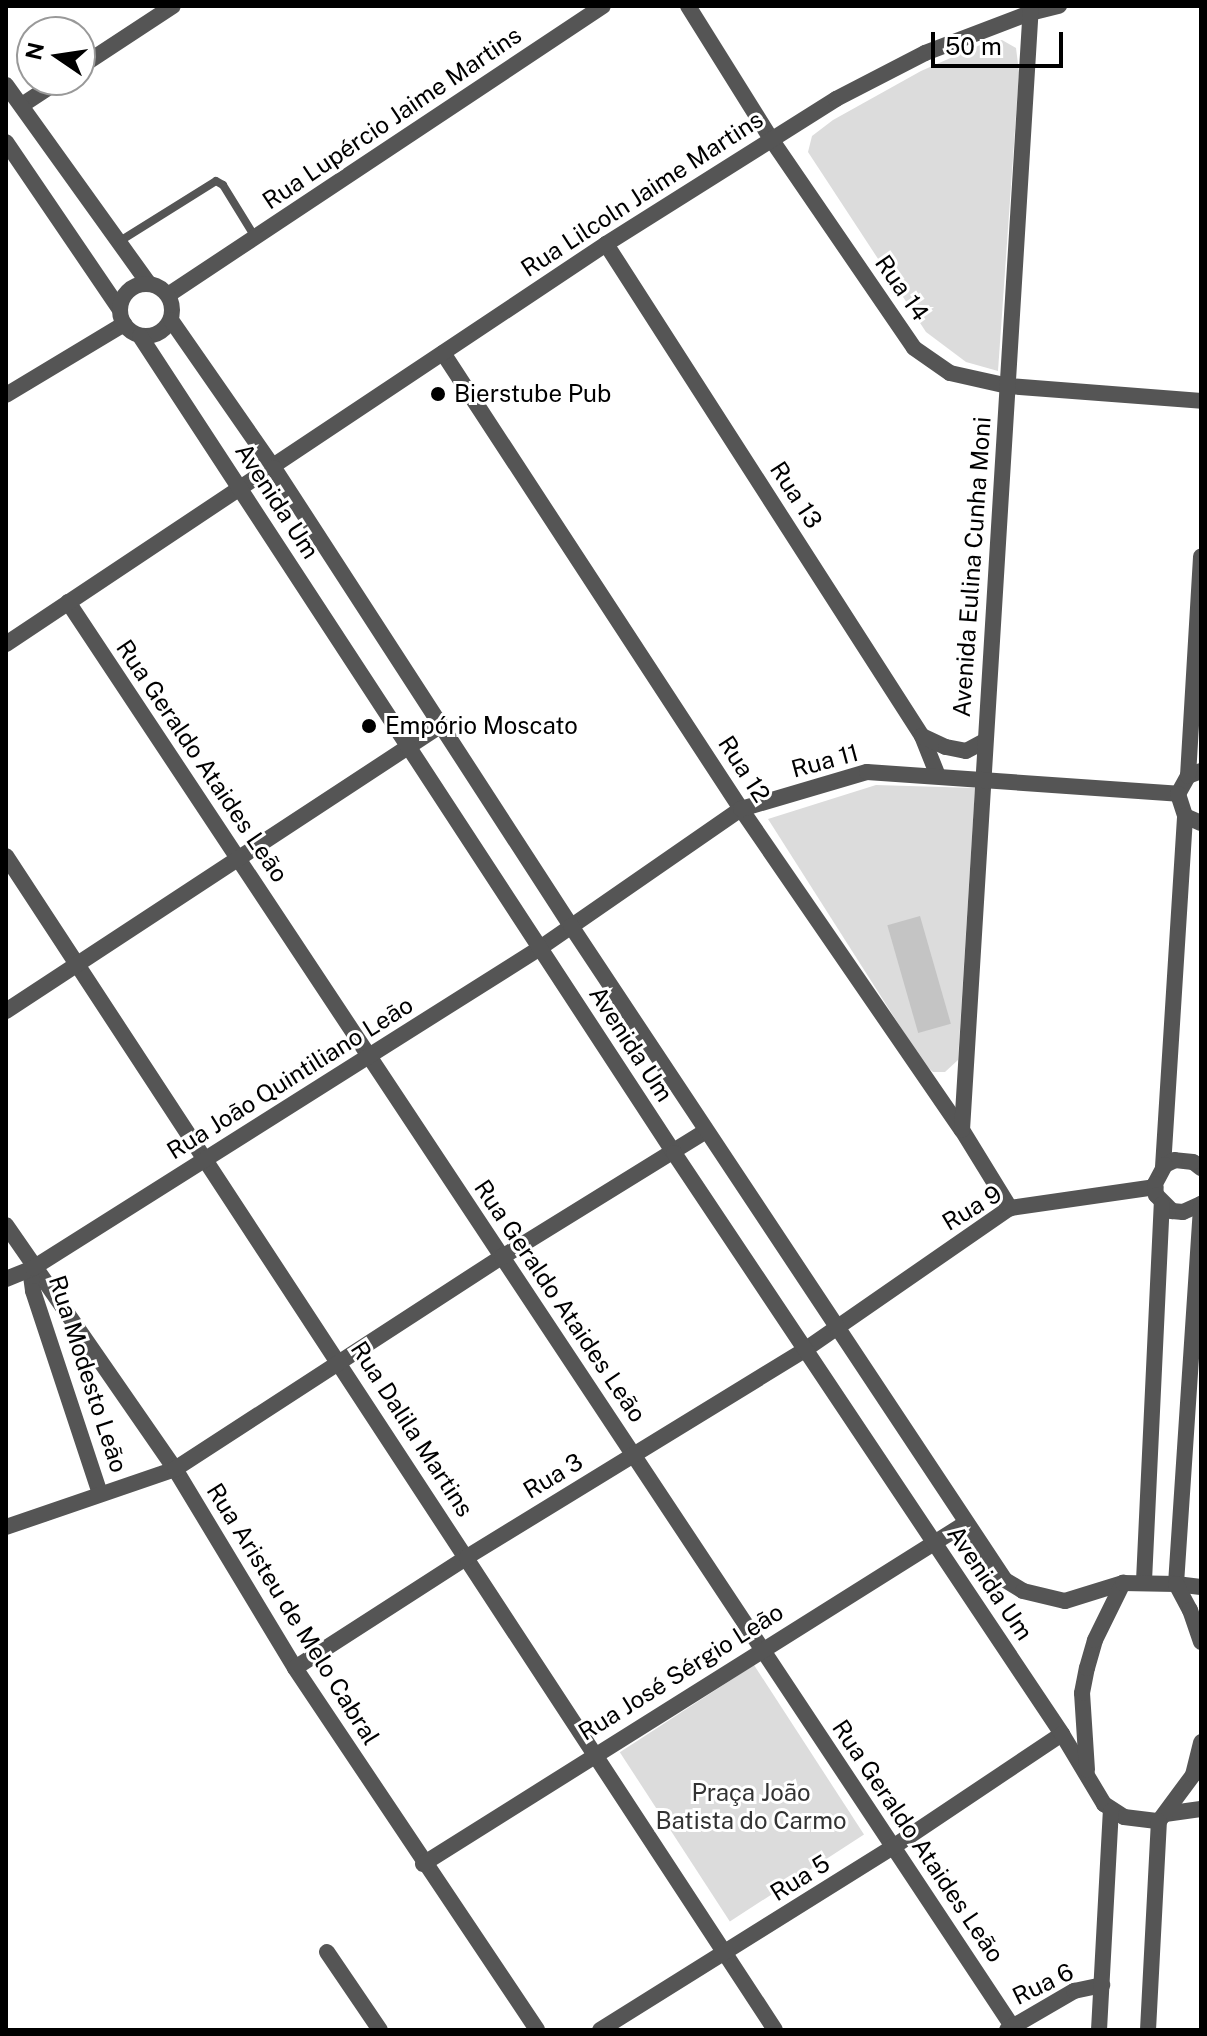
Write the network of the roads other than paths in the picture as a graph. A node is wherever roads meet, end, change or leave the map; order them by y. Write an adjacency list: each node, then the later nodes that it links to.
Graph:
1 (173, 6): 6 (street)
2 (603, 6): 12 (street, Rua Lupércio Jaime Martins)
3 (688, 6): 10 (street, Rua 14)
4 (1059, 6): 5 (street, Rua Lilcoln Jaime Martins)
5 (1030, 10): 10 (street, Rua Lilcoln Jaime Martins); 21 (street, Avenida Eulina Cunha Moni)
6 (96, 57)
7 (6, 85): 9 (street)
8 (36, 96): 9 (street)
9 (22, 105): 13 (street)
10 (771, 139): 14 (street, Rua Lilcoln Jaime Martins); 21 (street, Rua 14)
11 (6, 142): 17 (street)
12 (256, 237): 13 (lane); 16 (street, Rua Lupércio Jaime Martins)
13 (120, 241): 15 (street)
14 (606, 244): 20 (street, Rua Lilcoln Jaime Martins); 30 (street, Rua 13)
15 (149, 284): 16 (street); 17 (street)
16 (168, 295): 18 (street)
17 (122, 316): 19 (street); 22 (street)
18 (171, 320): 19 (street); 24 (street, Avenida Um)
19 (140, 336): 25 (street, Avenida Um)
20 (443, 353): 24 (street, Rua Lilcoln Jaime Martins); 37 (street, Rua 12)
21 (1008, 386): 23 (street, Rua 14); 31 (street, Avenida Eulina Cunha Moni)
22 (6, 395)
23 (1201, 401)
24 (274, 468): 25 (street, Rua Lilcoln Jaime Martins); 29 (street, Avenida Um)
25 (241, 490): 27 (street); 32 (street, Avenida Um)
26 (1201, 556): 33 (street)
27 (68, 602): 28 (street); 41 (street, Rua Geraldo Ataides Leão)
28 (6, 644)
29 (443, 724): 32 (street); 42 (street, Avenida Um)
30 (922, 736): 31 (street); 34 (street, Rua 13)
31 (985, 741): 35 (street, Avenida Eulina Cunha Moni)
32 (409, 748): 41 (street); 43 (street, Avenida Um)
33 (1194, 774): 36 (street)
34 (938, 776): 35 (street, Rua 11); 37 (street, Rua 11)
35 (983, 781): 36 (street, Rua 11); 47 (street, Avenida Eulina Cunha Moni)
36 (1178, 794): 38 (street)
37 (741, 809): 42 (street, Rua 11); 47 (street, Rua 12)
38 (1185, 816): 39 (street); 51 (street)
39 (1201, 823)
40 (6, 856): 44 (street, Rua Dalila Martins)
41 (239, 859): 44 (street); 46 (street, Rua Geraldo Ataides Leão)
42 (571, 926): 43 (street, Rua João Quintiliano Leão); 48 (street, Avenida Um)
43 (540, 948): 46 (street, Rua João Quintiliano Leão); 49 (street, Avenida Um)
44 (77, 965): 45 (street); 50 (street, Rua Dalila Martins)
45 (6, 1011)
46 (369, 1056): 50 (street, Rua João Quintiliano Leão); 58 (street, Rua Geraldo Ataides Leão)
47 (962, 1130): 56 (street, Rua 12)
48 (706, 1131): 49 (street); 61 (street, Avenida Um)
49 (674, 1153): 58 (street); 62 (street, Avenida Um)
50 (205, 1159): 59 (street, Rua João Quintiliano Leão); 63 (street, Rua Dalila Martins)
51 (1163, 1167): 52 (street); 53 (street)
52 (1201, 1168)
53 (1155, 1187): 54 (street); 56 (street, Rua 9)
54 (1162, 1204): 55 (street); 72 (street)
55 (1201, 1204): 64 (street)
56 (1010, 1208): 61 (street, Rua 9)
57 (6, 1225): 59 (street, Rua Aristeu de Melo Cabral)
58 (502, 1257): 63 (street); 65 (street, Rua Geraldo Ataides Leão)
59 (31, 1269): 60 (street, Rua João Quintiliano Leão); 66 (street, Rua Aristeu de Melo Cabral); 67 (street, Rua Modesto Leão)
60 (6, 1279)
61 (836, 1326): 62 (street, Rua 3); 68 (street, Avenida Um)
62 (806, 1349): 65 (street, Rua 3); 70 (street, Avenida Um)
63 (339, 1362): 66 (street); 71 (street, Rua Dalila Martins)
64 (1194, 1391): 74 (street)
65 (634, 1456): 71 (street, Rua 3); 77 (street, Rua Geraldo Ataides Leão)
66 (175, 1469): 67 (street); 78 (street, Rua Aristeu de Melo Cabral)
67 (100, 1493): 69 (street)
68 (966, 1523): 70 (street, Rua José Sérgio Leão); 73 (street, Avenida Um)
69 (6, 1527)
70 (935, 1543): 77 (street, Rua José Sérgio Leão); 79 (street, Avenida Um)
71 (467, 1557): 78 (street, Rua 3); 81 (street, Rua Dalila Martins)
72 (1144, 1581): 73 (street, Avenida Um); 74 (street, Avenida Um)
73 (1123, 1583): 82 (street)
74 (1176, 1584): 75 (street, Avenida Um); 76 (street)
75 (1201, 1587)
76 (1201, 1642)
77 (762, 1649): 81 (street, Rua José Sérgio Leão); 86 (street, Rua Geraldo Ataides Leão)
78 (295, 1668): 87 (street, Rua Aristeu de Melo Cabral)
79 (1062, 1734): 82 (street, Avenida Um); 86 (street, Rua 5)
80 (1201, 1742): 85 (street)
81 (596, 1753): 87 (street, Rua José Sérgio Leão); 89 (street, Rua Dalila Martins)
82 (1087, 1776): 84 (street, Avenida Um)
83 (1201, 1809): 85 (street)
84 (1111, 1811): 85 (street); 90 (street)
85 (1162, 1818): 97 (street)
86 (893, 1847): 89 (street, Rua 5); 91 (street, Rua Geraldo Ataides Leão)
87 (423, 1864): 93 (street, Rua Aristeu de Melo Cabral)
88 (327, 1952): 92 (street)
89 (725, 1953): 94 (street, Rua 5); 95 (street, Rua Dalila Martins)
90 (1102, 1985): 91 (street, Rua 6); 96 (street)
91 (1009, 2028)
92 (380, 2030)
93 (537, 2030)
94 (600, 2030)
95 (775, 2030)
96 (1099, 2030)
97 (1148, 2030)

